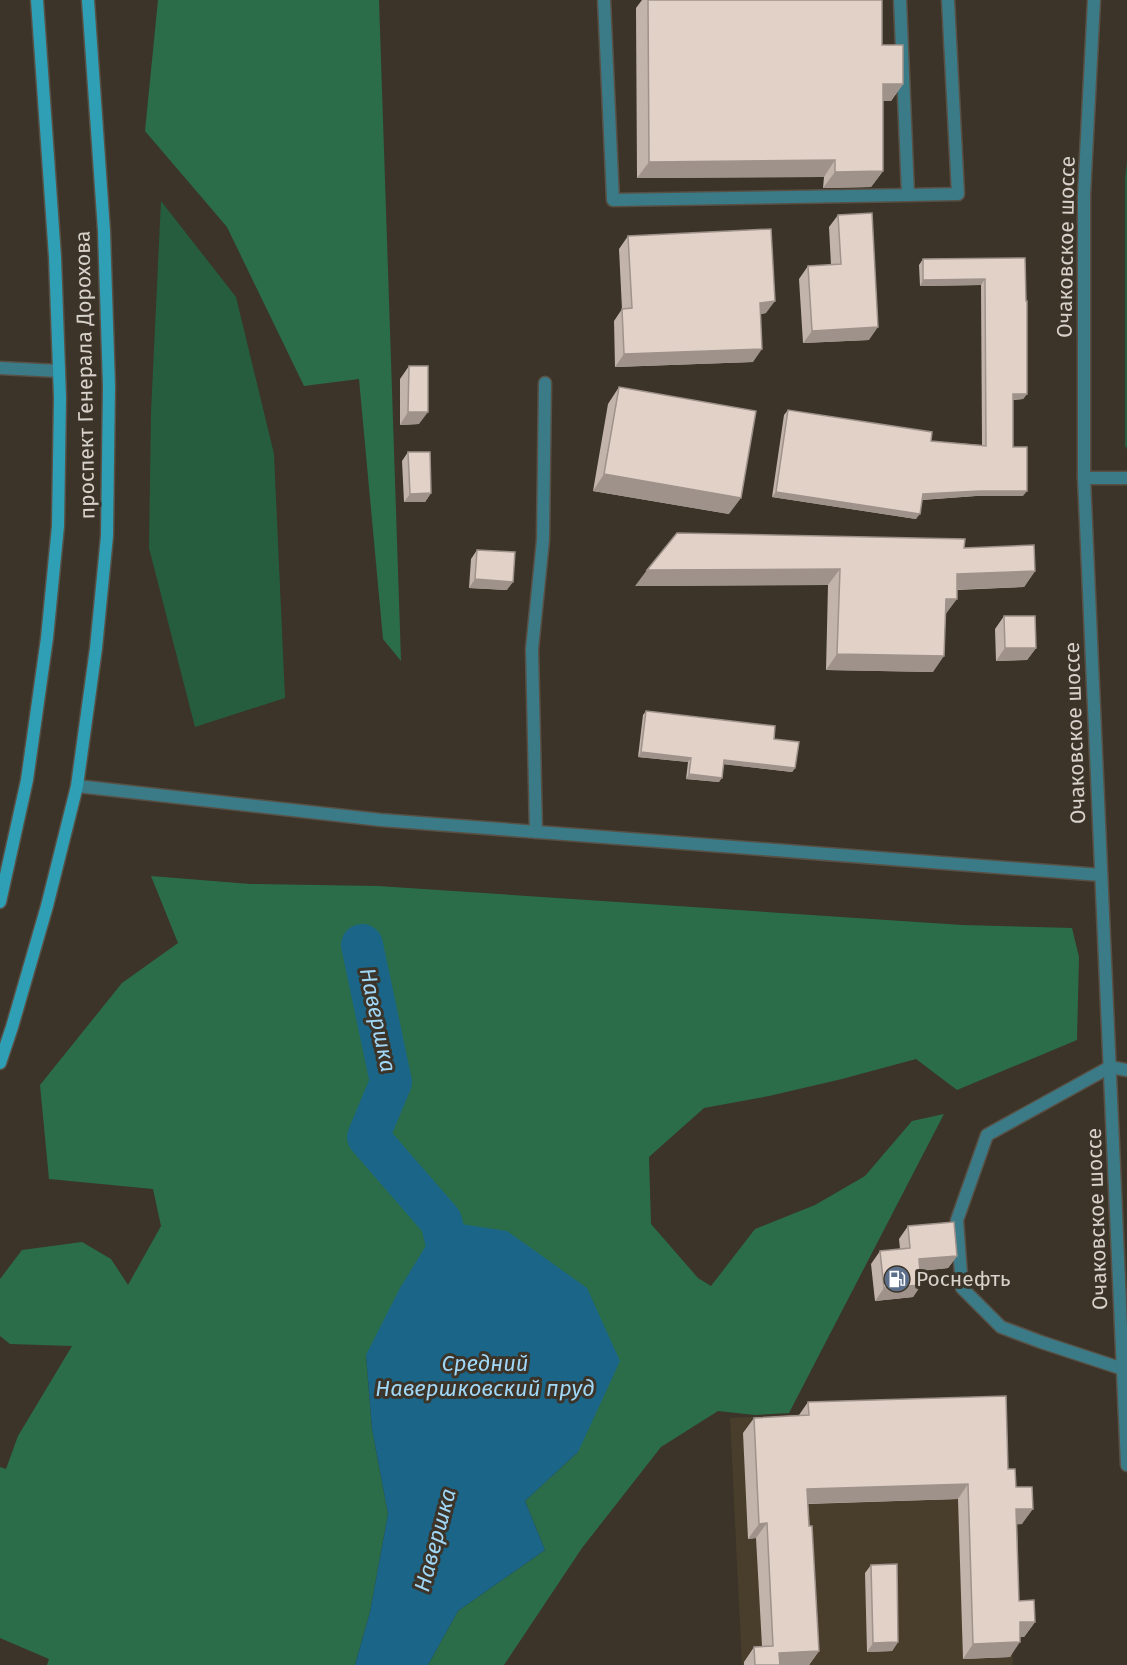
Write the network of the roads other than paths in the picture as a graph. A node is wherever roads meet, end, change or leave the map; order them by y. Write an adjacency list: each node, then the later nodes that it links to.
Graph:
1 (37, 0): 9 (main road, проспект Генерала Дорохова)
2 (88, 0): 13 (main road, проспект Генерала Дорохова)
3 (604, 0): 7 (street)
4 (900, 0): 7 (street)
5 (948, 0): 7 (street)
6 (1094, 0): 11 (street, Очаковское шоссе)
7 (908, 195)
8 (0, 368): 9 (street)
9 (59, 371): 16 (main road, проспект Генерала Дорохова)
10 (545, 383): 14 (street)
11 (1084, 478): 12 (street); 15 (street, Очаковское шоссе)
12 (1127, 478)
13 (77, 786): 14 (street); 17 (main road, проспект Генерала Дорохова)
14 (536, 832): 15 (street)
15 (1101, 875): 18 (street, Очаковское шоссе)
16 (0, 902)
17 (0, 1063)
18 (1110, 1067): 19 (street); 20 (street, Очаковское шоссе); 20 (street)
19 (1127, 1070)
20 (1123, 1369): 21 (street, Очаковское шоссе)
21 (1127, 1465)

